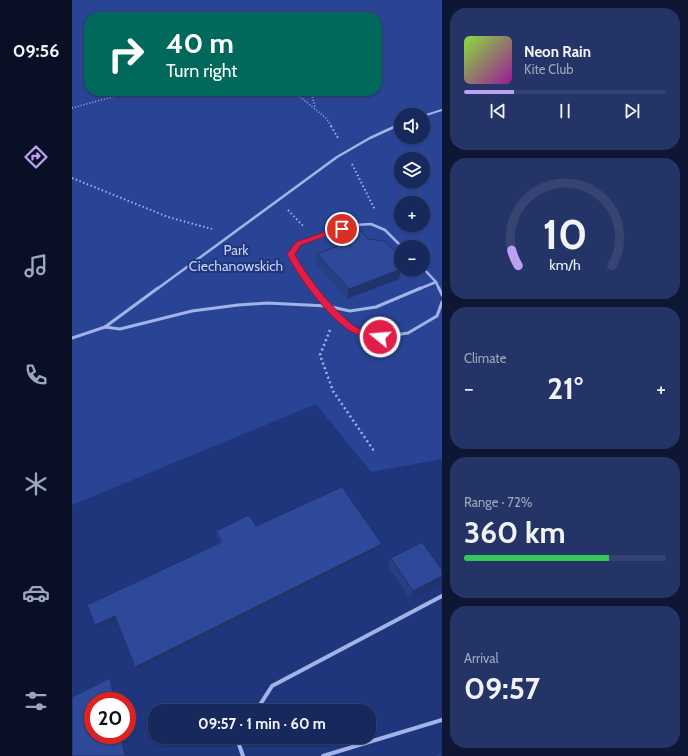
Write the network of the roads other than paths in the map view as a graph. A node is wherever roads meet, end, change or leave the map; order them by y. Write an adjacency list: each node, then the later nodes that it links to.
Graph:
1 (442, 110): 2 (lane)
2 (430, 114)
3 (394, 127): 10 (lane)
4 (395, 240): 9 (lane)
5 (430, 276): 6 (lane)
6 (436, 282): 7 (lane); 9 (lane)
7 (442, 295)
8 (442, 302): 9 (lane)
9 (327, 306): 10 (lane)
10 (105, 327): 11 (lane)
11 (72, 338)
12 (442, 596): 13 (lane)
13 (260, 704)
14 (442, 720): 17 (lane)
15 (239, 744): 16 (lane)
16 (243, 756)
17 (323, 756)

